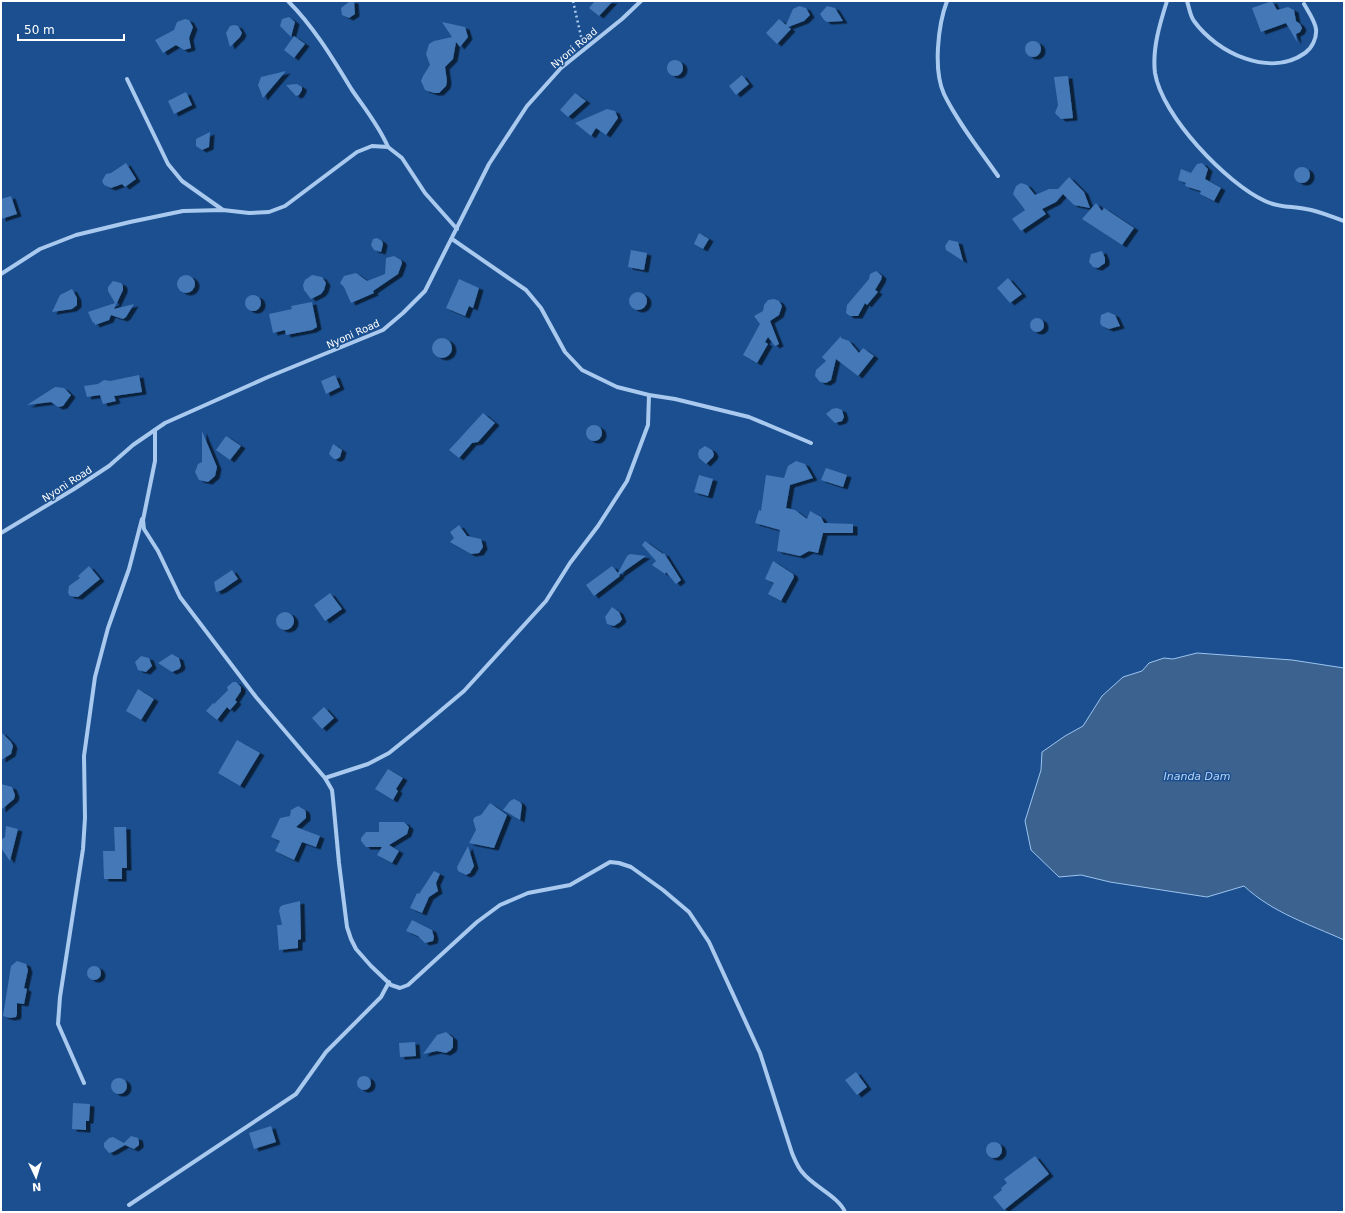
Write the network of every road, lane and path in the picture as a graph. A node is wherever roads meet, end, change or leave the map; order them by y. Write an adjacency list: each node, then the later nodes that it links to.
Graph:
1 (288, 1): 10 (street)
2 (573, 1): 8 (path)
3 (642, 1): 8 (street, Nyoni Road)
4 (947, 1): 11 (street)
5 (1167, 1): 13 (street)
6 (1187, 1): 7 (street)
7 (1304, 4)
8 (584, 49): 14 (street, Nyoni Road)
9 (127, 79): 12 (street)
10 (388, 147): 12 (street); 14 (street)
11 (998, 176)
12 (223, 210): 16 (street)
13 (1344, 221)
14 (457, 229): 15 (street, Nyoni Road)
15 (452, 239): 17 (street); 18 (street, Nyoni Road)
16 (1, 274)
17 (649, 395): 19 (street); 22 (street)
18 (155, 430): 20 (street); 21 (street, Nyoni Road)
19 (811, 443)
20 (146, 500): 22 (street); 24 (street)
21 (1, 533)
22 (325, 778): 23 (street)
23 (389, 982): 25 (street); 26 (street)
24 (84, 1083)
25 (130, 1205)
26 (845, 1212)

